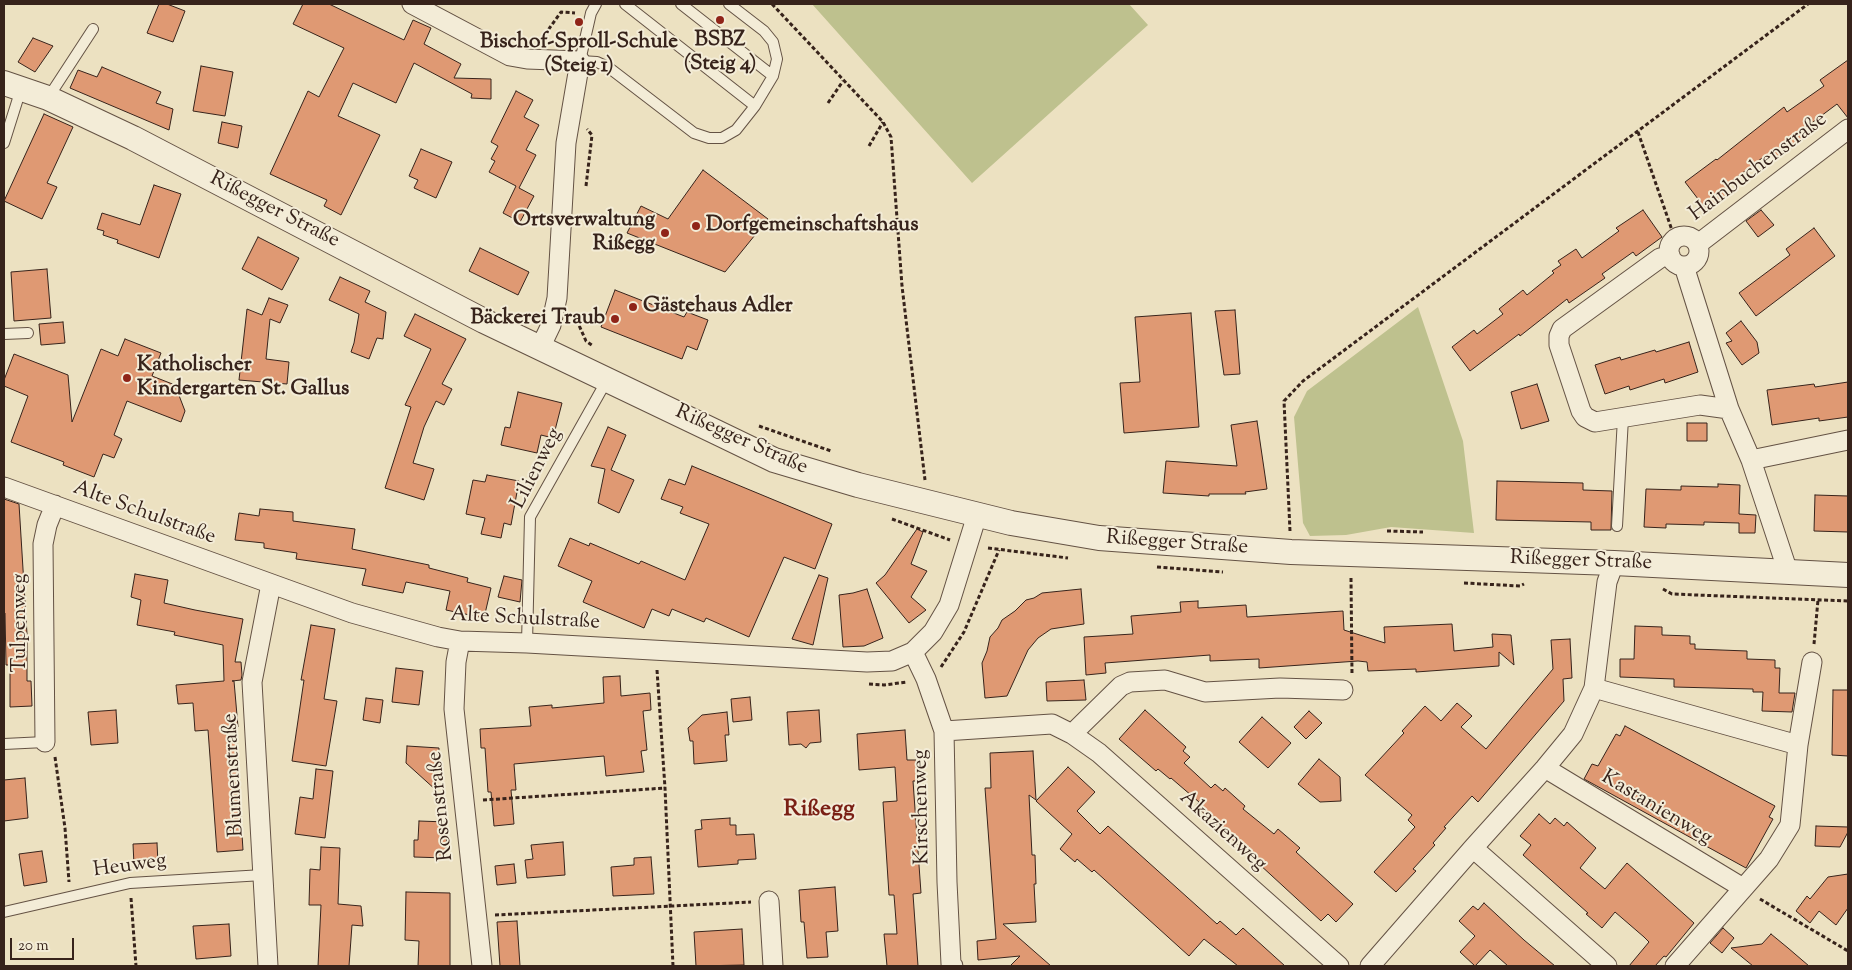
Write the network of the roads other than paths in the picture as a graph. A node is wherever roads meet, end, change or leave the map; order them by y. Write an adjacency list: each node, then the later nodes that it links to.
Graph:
1 (412, 4): 7 (street)
2 (596, 4): 7 (lane)
3 (625, 4): 11 (lane)
4 (680, 4): 8 (lane)
5 (729, 4): 8 (lane)
6 (93, 30): 10 (lane)
7 (580, 61): 11 (lane); 18 (street)
8 (773, 76): 11 (lane)
9 (12, 86): 10 (street, Rißegger Straße); 13 (lane)
10 (48, 98): 18 (street, Rißegger Straße)
11 (756, 106)
12 (1848, 129): 14 (street, Hainbuchenstraße)
13 (4, 143)
14 (1698, 244): 15 (street, Hainbuchenstraße); 15 (street, Hainbuchenstraße)
15 (1676, 254): 20 (street); 21 (street, Hainbuchenstraße)
16 (28, 333): 17 (lane)
17 (4, 334)
18 (540, 348): 19 (street, Rißegger Straße)
19 (608, 379): 26 (street, Rißegger Straße); 33 (lane, Lilienweg)
20 (1729, 409): 21 (street, Hainbuchenstraße); 23 (street)
21 (1623, 418): 27 (lane)
22 (1848, 440): 23 (street)
23 (1751, 460): 29 (street)
24 (4, 487): 25 (street, Alte Schulstraße)
25 (55, 505): 31 (street, Alte Schulstraße); 40 (street, Tulpenweg)
26 (977, 515): 28 (street, Rißegger Straße); 34 (street, Alte Schulstraße)
27 (1617, 526)
28 (1614, 563): 29 (street, Rißegger Straße); 37 (street)
29 (1788, 572): 30 (street, Rißegger Straße)
30 (1848, 575)
31 (271, 584): 32 (street, Alte Schulstraße); 45 (street, Blumenstraße)
32 (460, 641): 33 (street, Alte Schulstraße); 50 (street, Rosenstraße)
33 (527, 643): 34 (street, Alte Schulstraße)
34 (913, 652): 38 (street, Kirschenweg)
35 (1812, 662): 42 (street)
36 (1348, 685): 39 (street)
37 (1594, 688): 42 (street); 43 (street)
38 (944, 731): 39 (street, Akazienweg); 52 (street, Kirschenweg)
39 (1072, 734): 53 (street, Akazienweg)
40 (45, 742): 41 (lane)
41 (4, 744)
42 (1798, 745): 46 (street)
43 (1545, 768): 44 (street); 46 (street, Kastanienweg)
44 (1473, 848): 54 (street); 55 (street)
45 (263, 875): 48 (lane, Heuweg); 49 (street, Blumenstraße)
46 (1743, 888): 56 (street)
47 (770, 901): 51 (street)
48 (4, 912)
49 (268, 966)
50 (482, 966)
51 (773, 966)
52 (951, 966)
53 (1339, 966)
54 (1370, 966)
55 (1607, 966)
56 (1675, 966)

